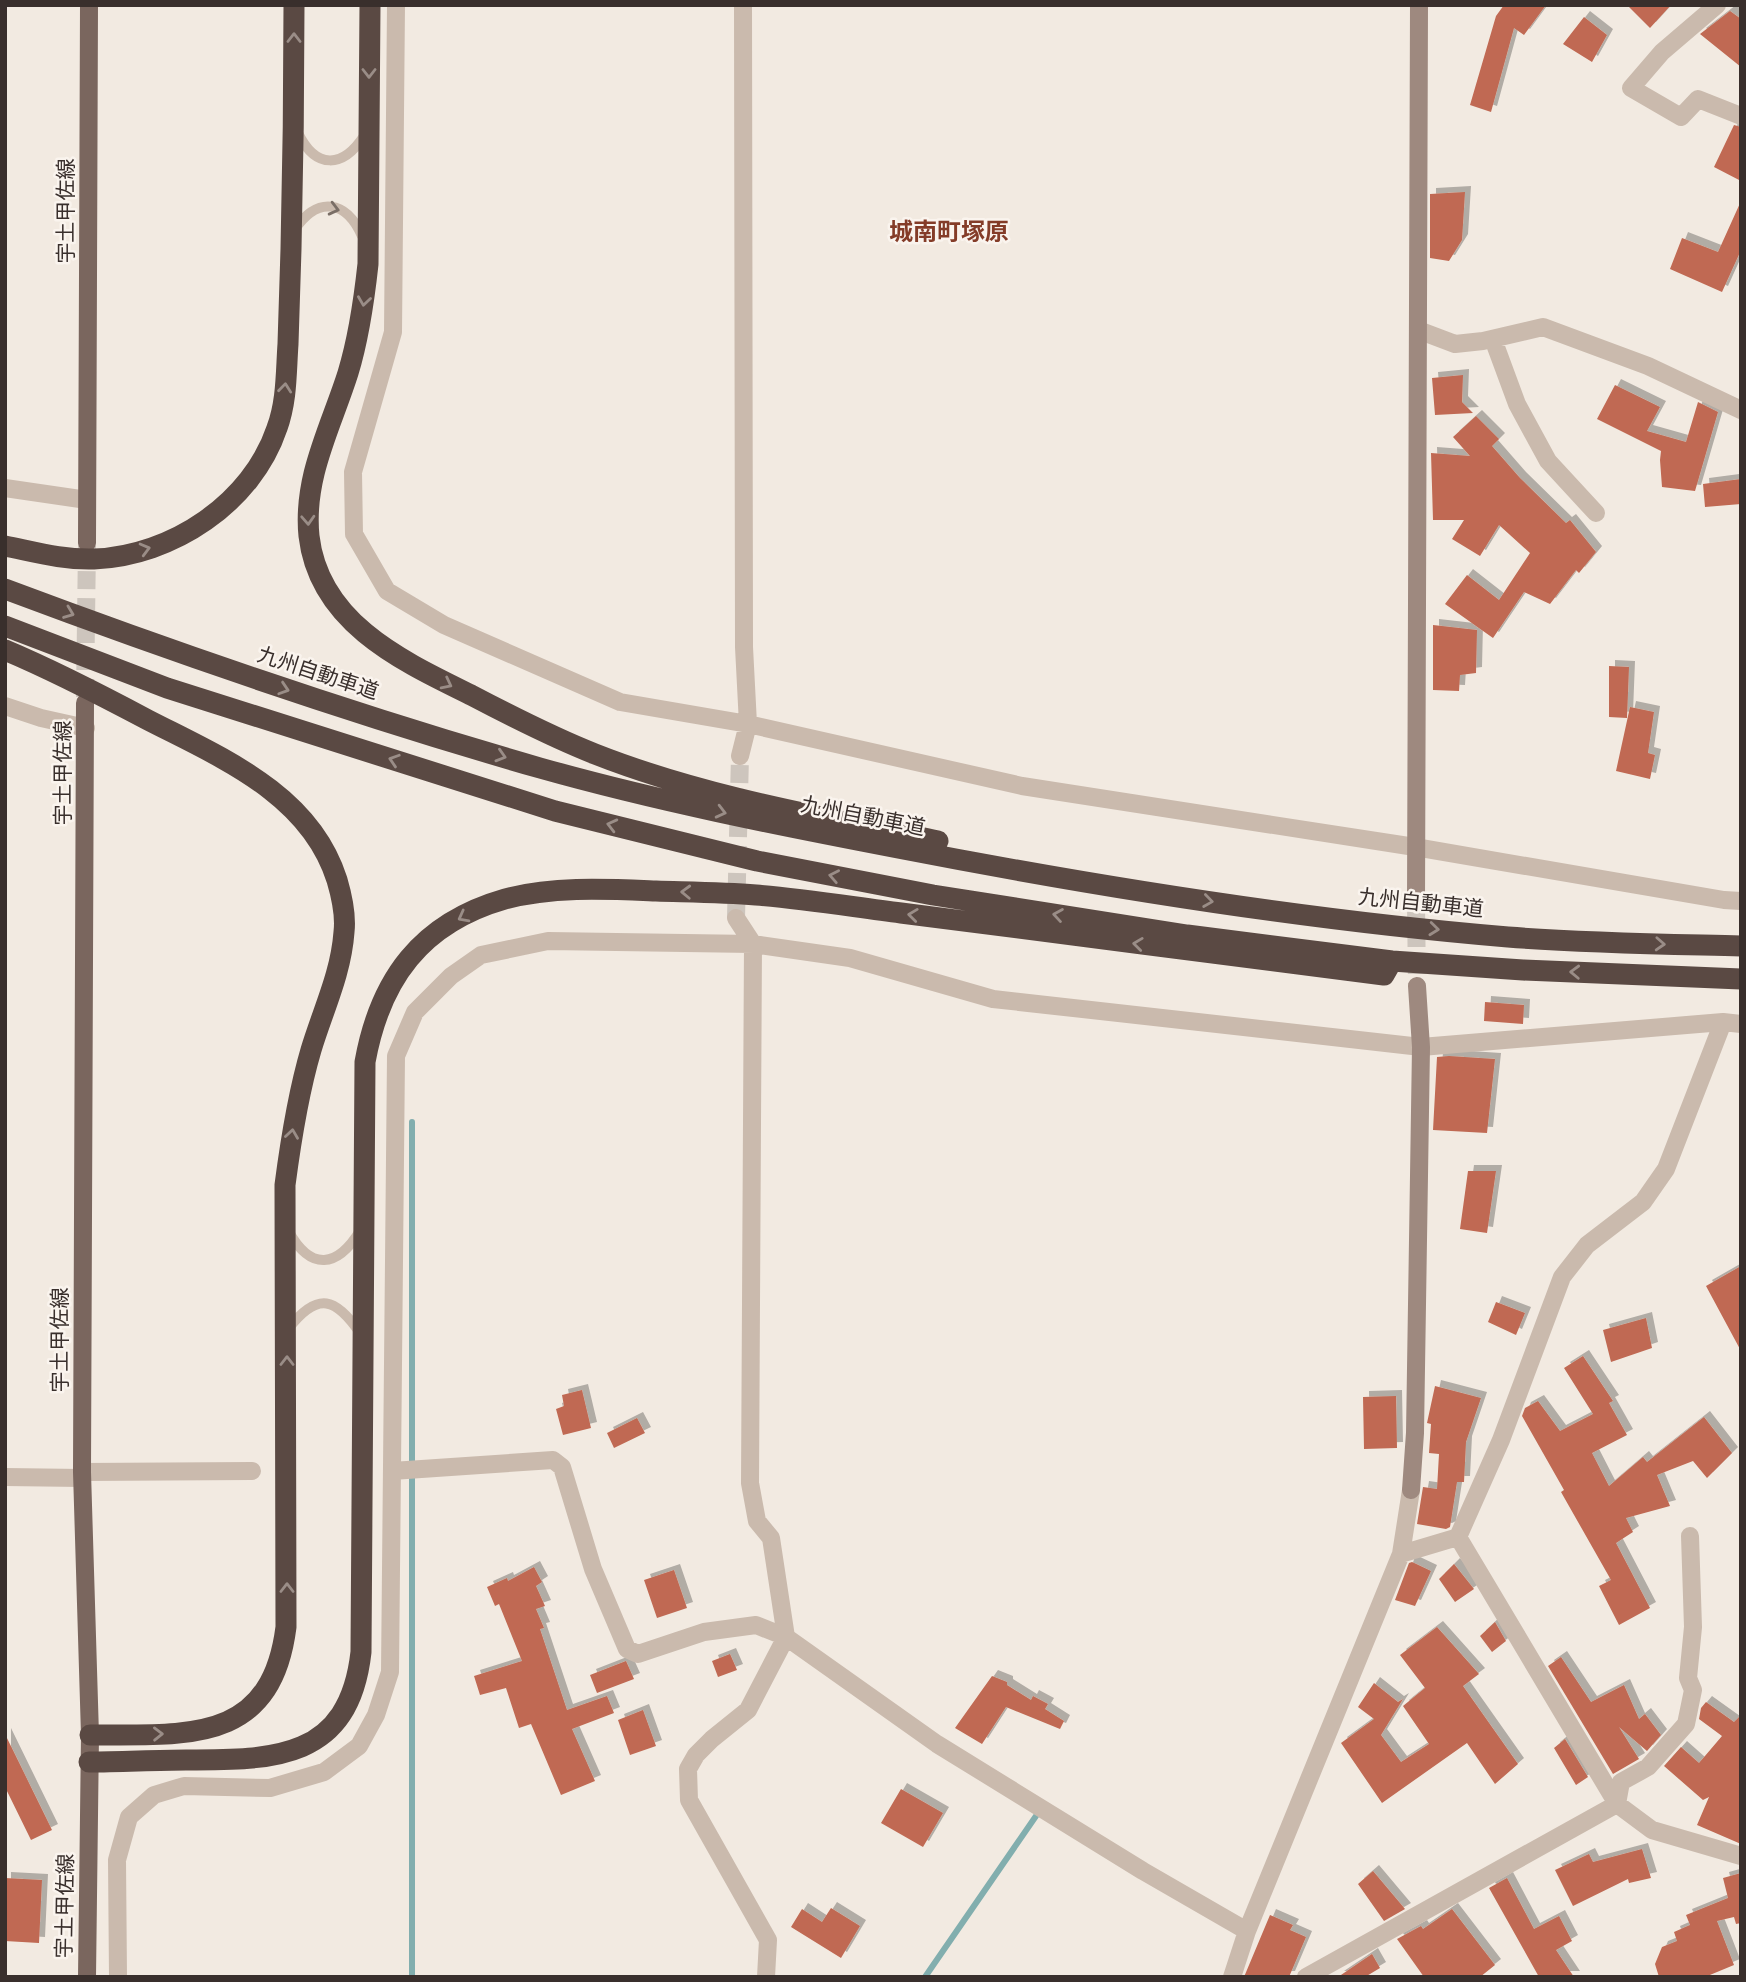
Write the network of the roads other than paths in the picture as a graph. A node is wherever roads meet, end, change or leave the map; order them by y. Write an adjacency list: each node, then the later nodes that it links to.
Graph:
1 (89, 5): 17 (main road, 宇土甲佐線)
2 (294, 5): 9 (highway, one-way to 2)
3 (370, 5): 10 (highway, one-way to 10)
4 (396, 5): 26 (street)
5 (743, 5): 26 (street)
6 (1419, 5): 13 (street)
7 (1717, 5): 8 (street)
8 (1741, 116)
9 (293, 122): 10 (lane); 11 (highway)
10 (368, 130): 12 (highway)
11 (291, 235): 12 (lane, one-way to 12); 20 (highway, one-way to 11)
12 (367, 248): 30 (highway, one-way to 30)
13 (1418, 330): 14 (street); 29 (street)
14 (1493, 339): 15 (street); 18 (street)
15 (1741, 410)
16 (5, 488): 17 (street)
17 (87, 500): 19 (main road, 宇土甲佐線)
18 (1596, 513)
19 (87, 543)
20 (5, 546)
21 (5, 589): 30 (highway, 九州自動車道, one-way to 30)
22 (5, 626): 36 (highway, one-way to 22)
23 (5, 650): 41 (highway, one-way to 23)
24 (85, 703): 27 (main road, 宇土甲佐線)
25 (5, 706): 27 (street)
26 (747, 724): 28 (street); 29 (street)
27 (86, 728): 47 (main road, 宇土甲佐線)
28 (740, 756)
29 (1415, 848): 31 (street); 32 (street)
30 (1140, 892): 35 (highway, 九州自動車道, one-way to 35)
31 (1741, 901)
32 (1416, 902)
33 (736, 918): 34 (street)
34 (753, 944): 40 (street); 46 (street); 52 (street)
35 (1741, 946)
36 (1392, 961): 37 (highway, one-way to 36); 42 (highway, one-way to 42)
37 (1741, 979)
38 (1417, 986): 40 (street)
39 (1732, 1023): 40 (street); 50 (street)
40 (1421, 1047): 51 (street)
41 (285, 1224): 42 (lane); 43 (highway)
42 (363, 1224): 44 (highway)
43 (286, 1331): 44 (lane); 53 (highway, one-way to 43)
44 (363, 1338): 54 (highway)
45 (253, 1471): 47 (street)
46 (392, 1471): 52 (street); 59 (street)
47 (82, 1475): 48 (street); 53 (main road, 宇土甲佐線)
48 (5, 1477)
49 (1690, 1536): 55 (street)
50 (1458, 1537): 51 (street); 55 (street)
51 (1401, 1554): 57 (street)
52 (786, 1637): 57 (street); 60 (street)
53 (90, 1735): 54 (main road, 宇土甲佐線)
54 (89, 1762): 58 (main road, 宇土甲佐線)
55 (1617, 1804): 56 (street); 62 (street)
56 (1741, 1856)
57 (1247, 1931): 61 (street)
58 (87, 1977)
59 (118, 1977)
60 (766, 1977)
61 (1232, 1977)
62 (1306, 1977)

